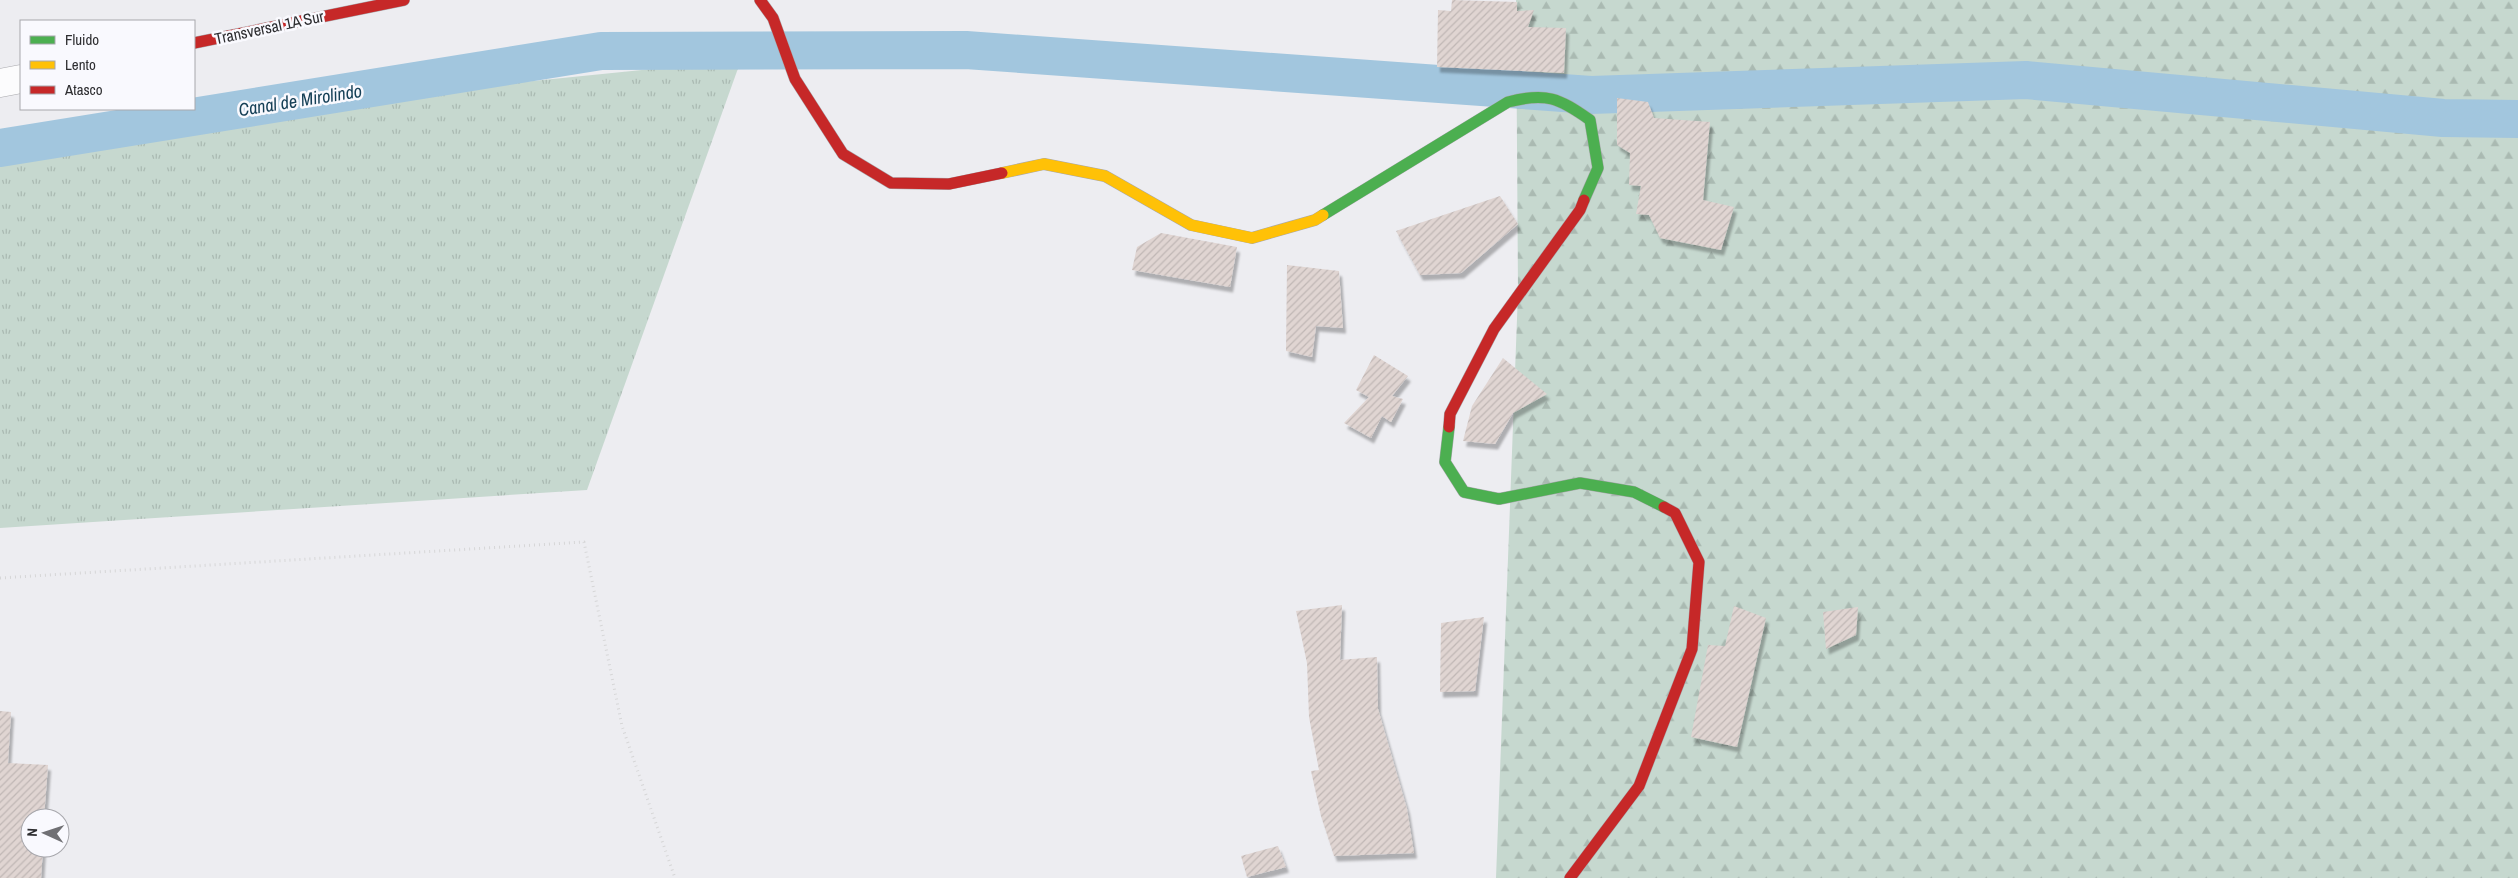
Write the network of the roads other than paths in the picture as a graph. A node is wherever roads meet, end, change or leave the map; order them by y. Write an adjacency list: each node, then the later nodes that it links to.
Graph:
1 (404, 0): 3 (street, Transversal 1A Sur)
2 (760, 0): 6 (street)
3 (195, 43)
4 (20, 79): 5 (street)
5 (0, 83)
6 (1570, 878)

